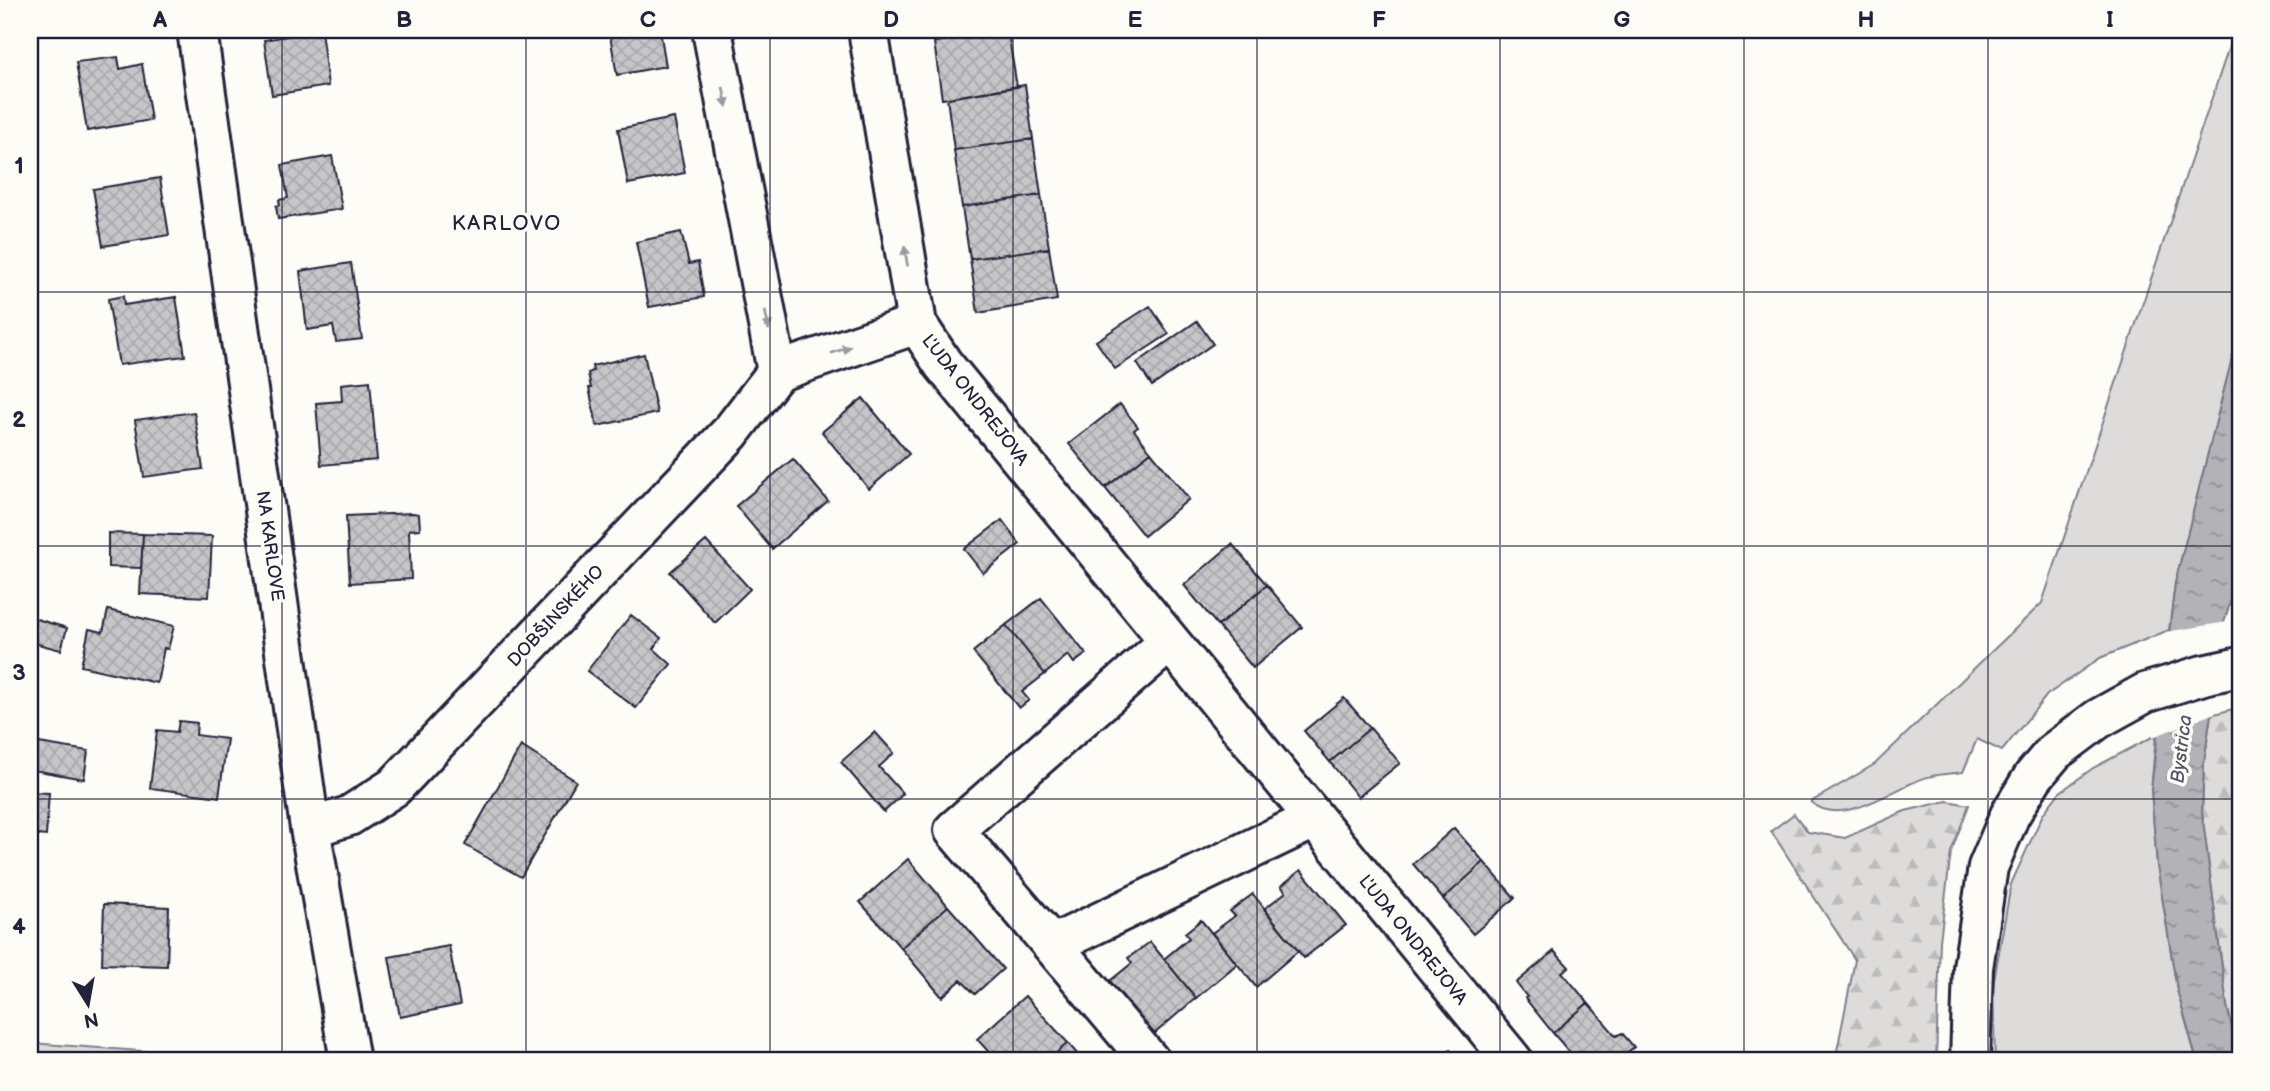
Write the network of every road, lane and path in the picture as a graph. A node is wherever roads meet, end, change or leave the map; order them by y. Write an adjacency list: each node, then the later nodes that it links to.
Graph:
1 (197, 30): 9 (street, NA KARLOVE)
2 (712, 30): 5 (street, one-way to 5)
3 (868, 30): 4 (street, ĽUDA ONDREJOVA, one-way to 3)
4 (917, 324): 5 (street, one-way to 4); 6 (street, ĽUDA ONDREJOVA)
5 (777, 372): 9 (street, DOBŠINSKÉHO)
6 (1169, 642): 8 (street, ĽUDA ONDREJOVA); 10 (street)
7 (2240, 667): 14 (street)
8 (1314, 819): 10 (street); 13 (street, ĽUDA ONDREJOVA)
9 (310, 828): 11 (street, NA KARLOVE)
10 (1052, 945): 12 (street)
11 (350, 1061)
12 (1150, 1061)
13 (1513, 1061)
14 (1970, 1061)

